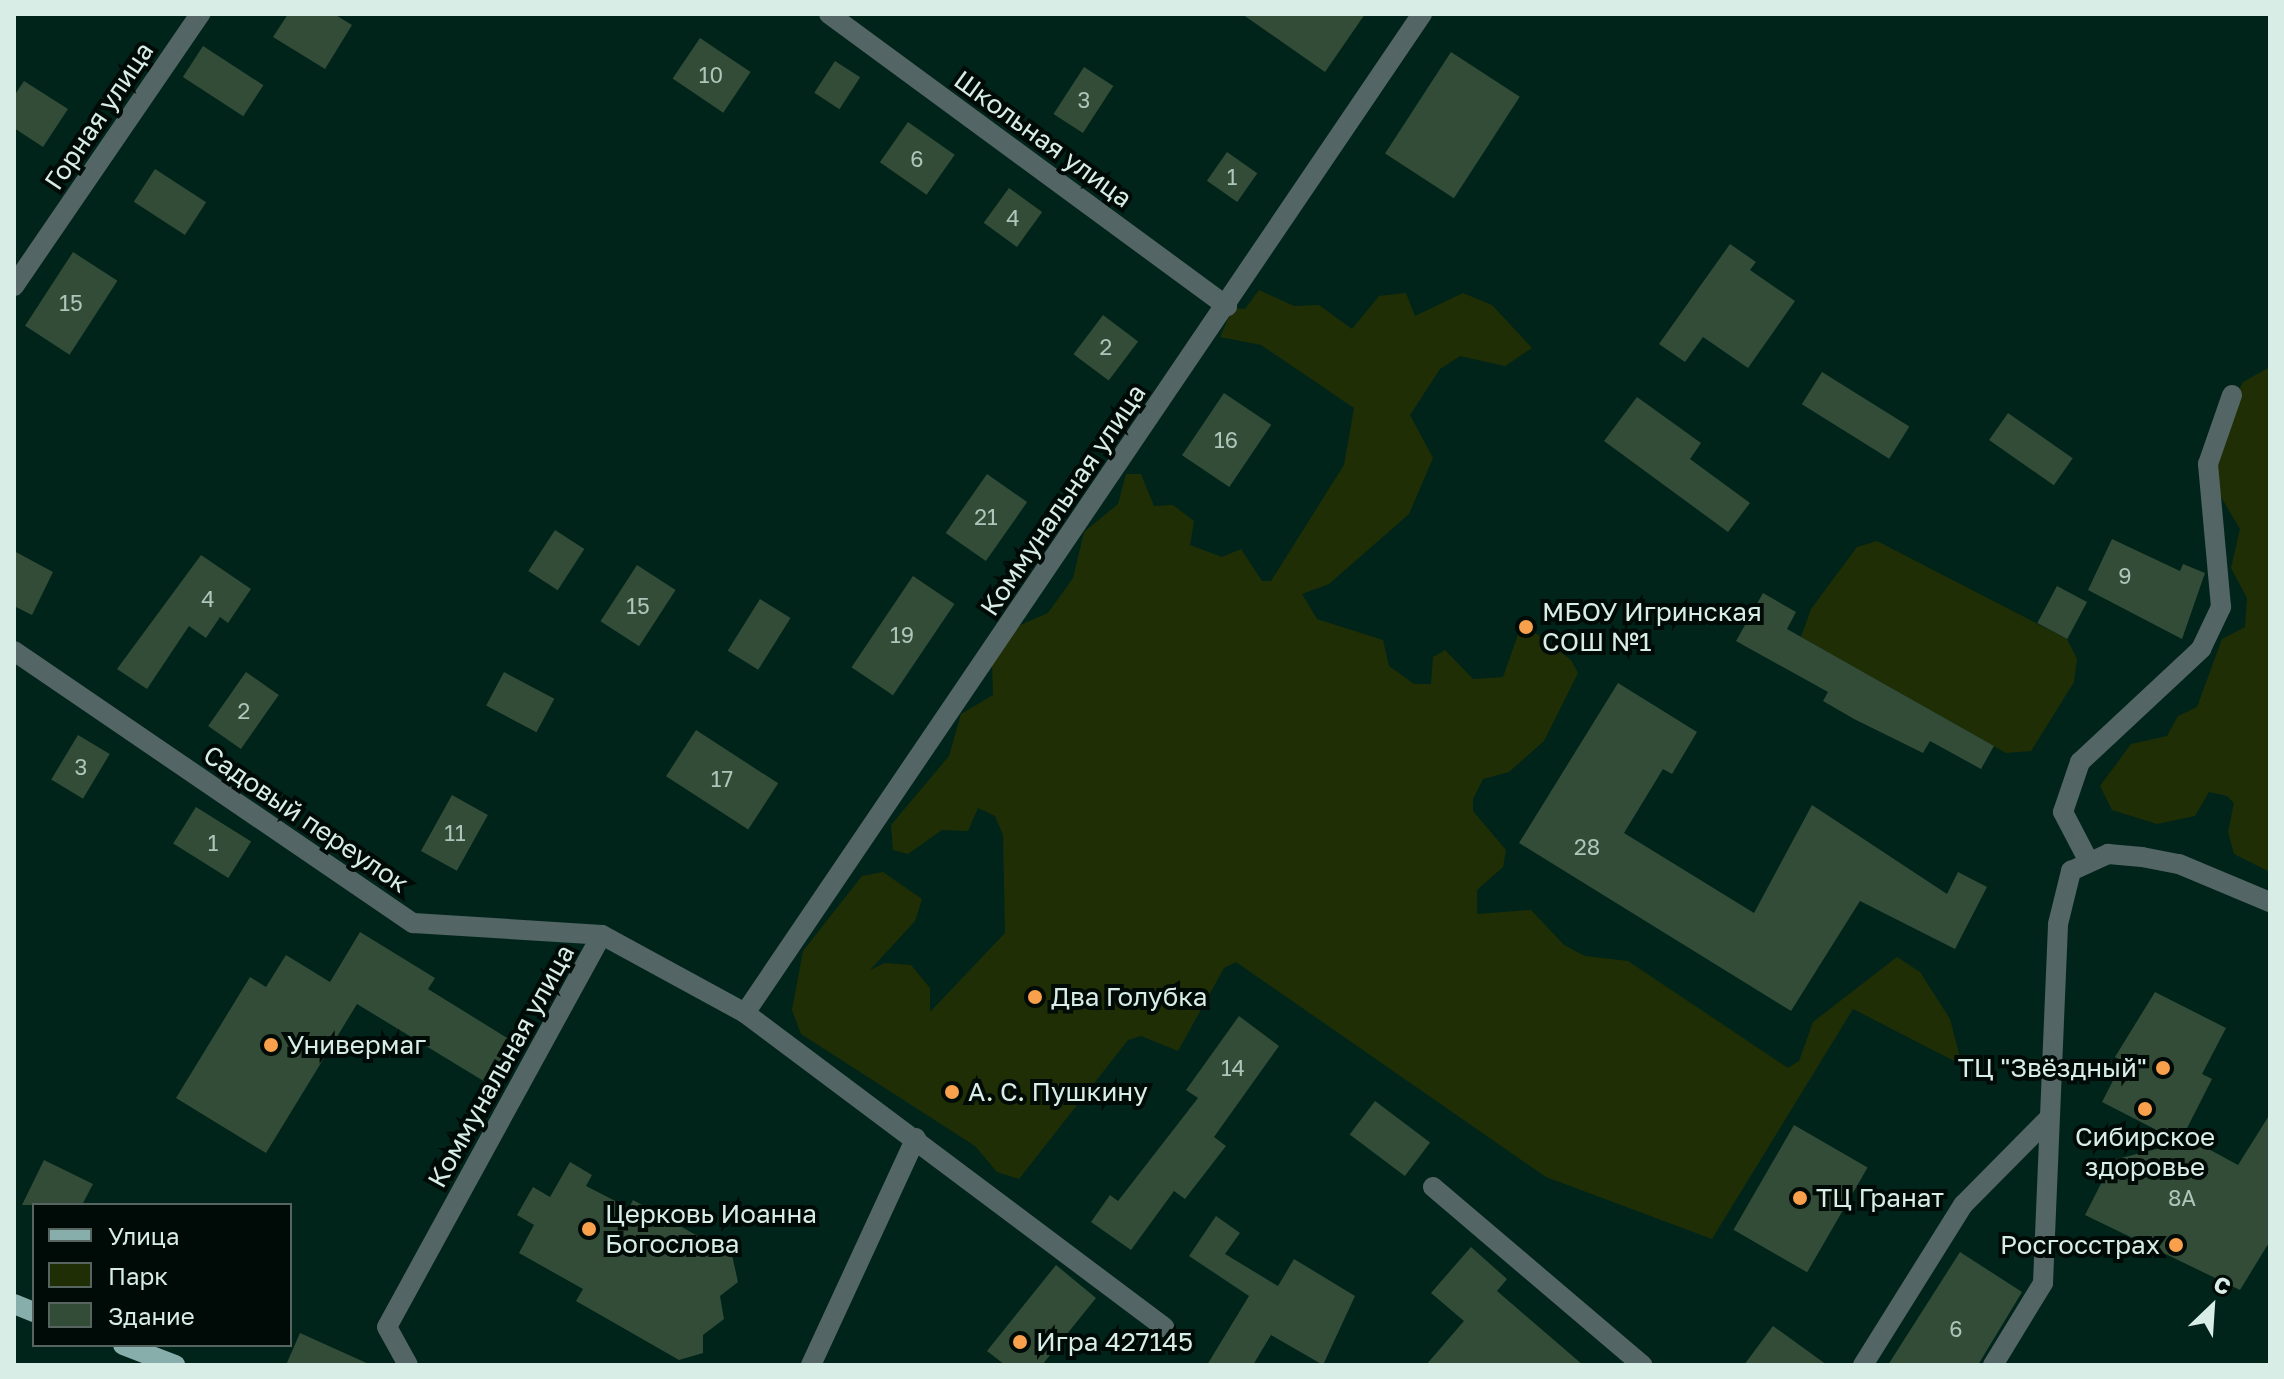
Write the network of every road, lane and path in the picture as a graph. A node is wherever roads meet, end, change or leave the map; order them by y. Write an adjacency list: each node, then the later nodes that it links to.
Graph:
1 (200, 14): 4 (street, Горная улица)
2 (829, 14): 5 (street, Школьная улица)
3 (1422, 14): 5 (street, Коммунальная улица)
4 (14, 286)
5 (1227, 306): 11 (street, Коммунальная улица)
6 (2232, 395): 8 (street)
7 (14, 651): 10 (street, Садовый переулок)
8 (2088, 860): 9 (street); 12 (street)
9 (2270, 902)
10 (602, 935): 11 (street, Коммунальная улица); 18 (street, Коммунальная улица)
11 (745, 1013): 13 (street, Коммунальная улица)
12 (2047, 1120): 21 (street); 22 (street)
13 (916, 1138): 15 (street, Коммунальная улица); 19 (street)
14 (1433, 1187): 20 (street)
15 (1164, 1327)
16 (128, 1347): 17 (main road)
17 (175, 1365)
18 (408, 1365)
19 (811, 1365)
20 (1642, 1365)
21 (1863, 1365)
22 (1993, 1365)

